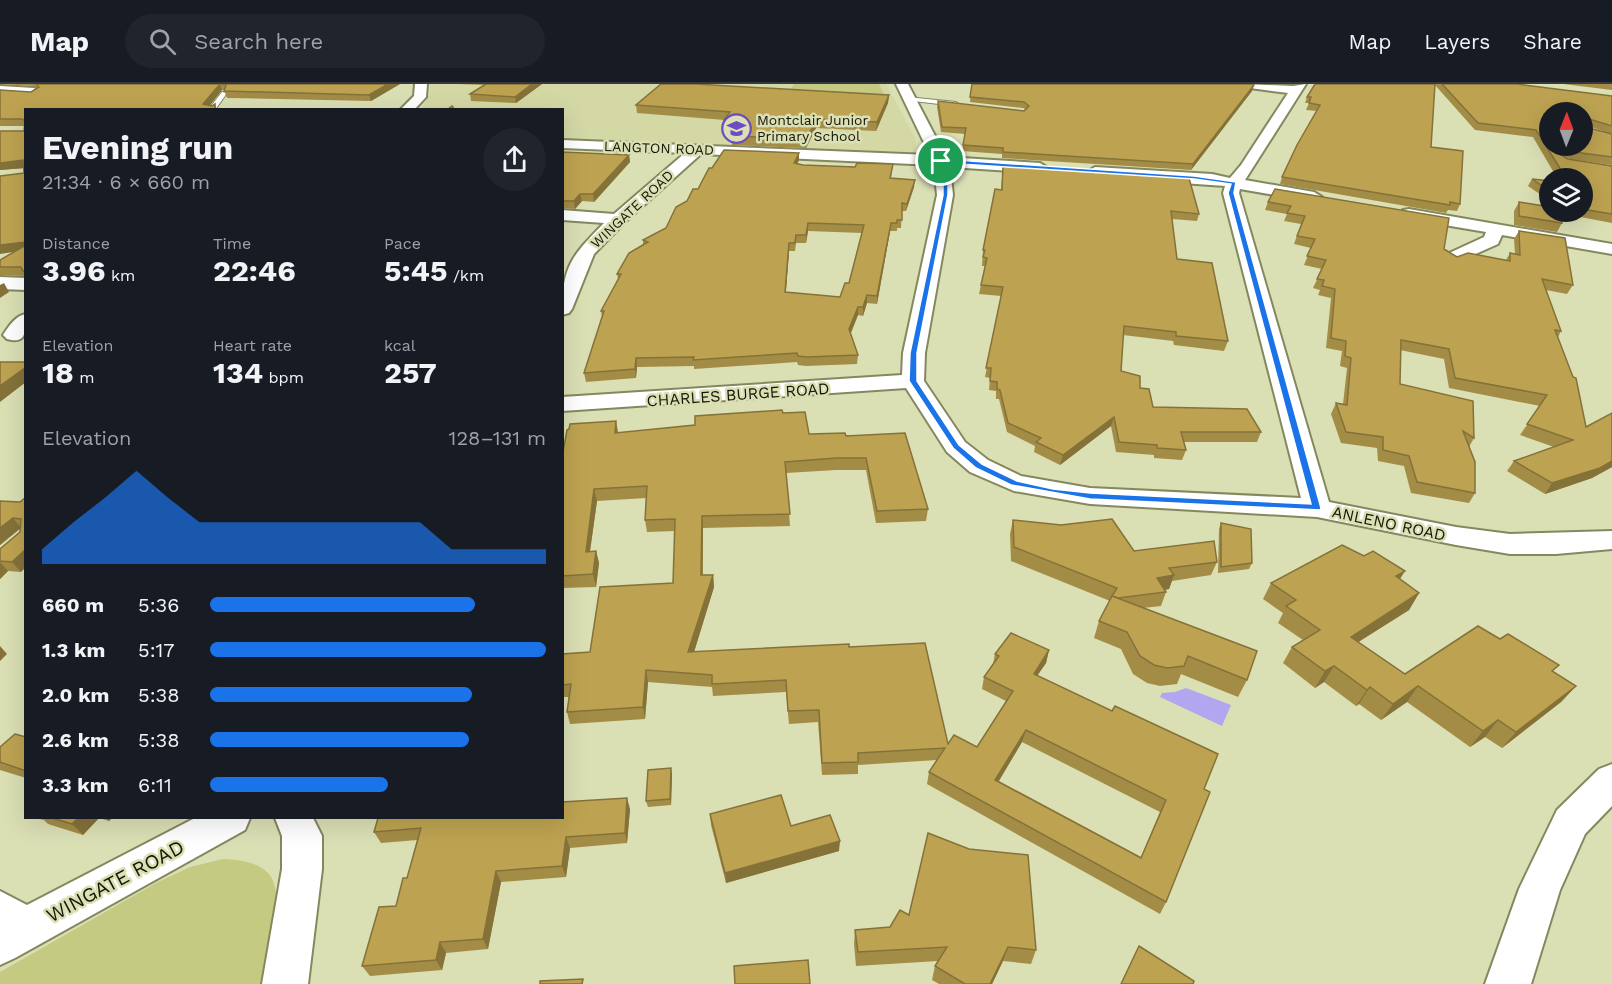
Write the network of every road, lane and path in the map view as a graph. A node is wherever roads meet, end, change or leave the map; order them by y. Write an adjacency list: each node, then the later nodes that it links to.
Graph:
1 (421, 84): 10 (street)
2 (1250, 84): 3 (street)
3 (1298, 87): 16 (street)
4 (0, 90): 6 (street)
5 (905, 91): 8 (lane); 13 (street)
6 (34, 92)
7 (224, 93): 9 (lane)
8 (965, 105)
9 (213, 108)
10 (408, 108)
11 (564, 144): 12 (street, LANGTON ROAD)
12 (697, 150): 13 (street, LANGTON ROAD); 20 (street, WINGATE ROAD)
13 (941, 161): 14 (street, LANGTON ROAD); 28 (street)
14 (1057, 170)
15 (1080, 171): 16 (street)
16 (1234, 183): 17 (street); 30 (street)
17 (1325, 199)
18 (1394, 211): 21 (street)
19 (564, 215): 20 (street)
20 (618, 219): 24 (street, WINGATE ROAD)
21 (1496, 229): 22 (street); 23 (street)
22 (1612, 249)
23 (1453, 258)
24 (569, 276): 27 (street, WINGATE ROAD)
25 (0, 284): 26 (street)
26 (24, 284)
27 (564, 300)
28 (913, 381): 29 (street, CHARLES BURGE ROAD); 30 (street, ANLENO ROAD)
29 (564, 404)
30 (1317, 508): 31 (street, ANLENO ROAD)
31 (1612, 540)
32 (1612, 780): 37 (street)
33 (229, 819): 35 (street, WINGATE ROAD)
34 (294, 819): 36 (street)
35 (9, 928)
36 (285, 984)
37 (1508, 984)

